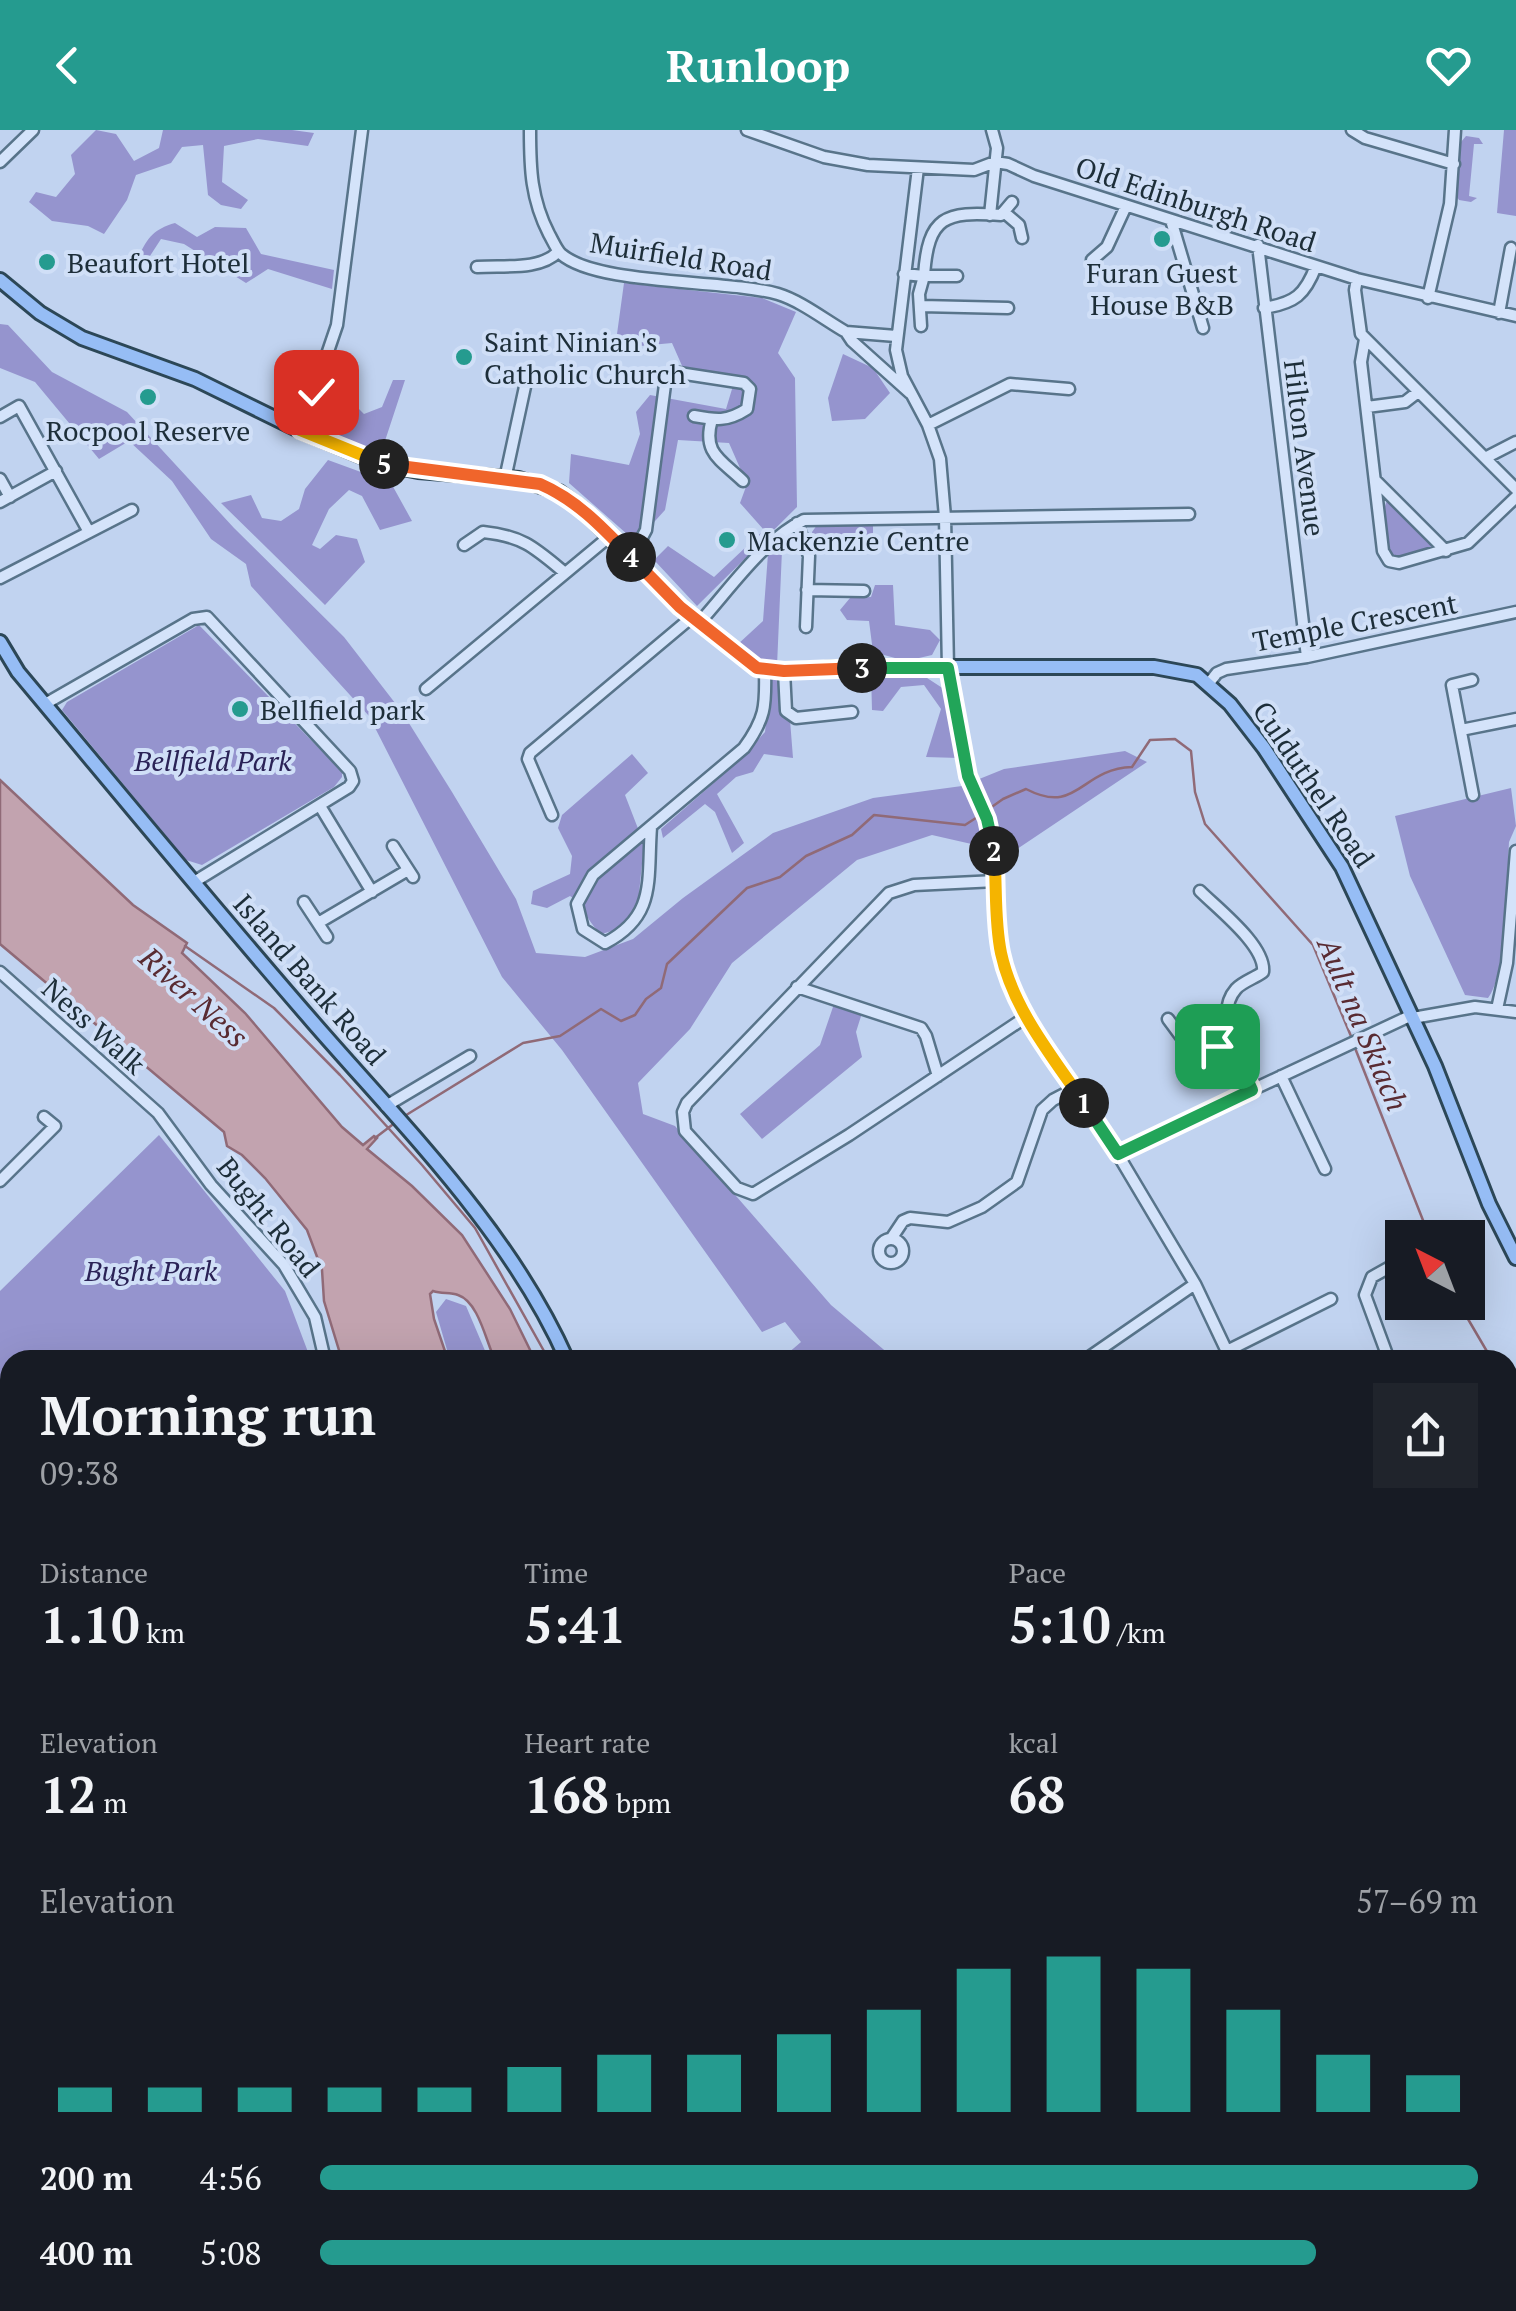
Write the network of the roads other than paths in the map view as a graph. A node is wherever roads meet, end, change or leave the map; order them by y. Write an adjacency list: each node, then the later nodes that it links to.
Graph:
1 (33, 130): 8 (street)
2 (362, 130): 51 (street)
3 (530, 130): 20 (street, Muirfield Road)
4 (748, 130): 11 (street, Old Edinburgh Road)
5 (992, 130): 9 (street)
6 (1352, 130): 10 (street)
7 (1455, 130): 10 (street)
8 (0, 162)
9 (995, 162): 11 (street, Old Edinburgh Road); 13 (street, Old Edinburgh Road); 15 (street)
10 (1454, 164): 29 (street)
11 (918, 168): 24 (street)
12 (1012, 202): 14 (street)
13 (1126, 206): 16 (street, Old Edinburgh Road); 21 (street)
14 (1005, 213): 15 (street); 17 (street)
15 (990, 214): 25 (street)
16 (1170, 220): 18 (street, Old Edinburgh Road); 36 (street)
17 (1022, 238)
18 (1258, 246): 23 (street, Old Edinburgh Road); 32 (street, Hilton Avenue)
19 (1510, 248): 33 (street)
20 (558, 252): 22 (street); 37 (street, Muirfield Road)
21 (1092, 260)
22 (477, 266)
23 (1316, 266): 27 (street, Old Edinburgh Road); 32 (street)
24 (904, 274): 25 (street); 38 (street)
25 (924, 276): 26 (street); 30 (street)
26 (957, 276)
27 (1356, 278): 29 (street, Old Edinburgh Road); 39 (street)
28 (0, 280): 51 (main road)
29 (1428, 298): 33 (street, Old Edinburgh Road)
30 (921, 306): 31 (street); 35 (street)
31 (1008, 308)
32 (1264, 308): 78 (street, Hilton Avenue)
33 (1499, 313): 34 (street, Old Edinburgh Road)
34 (1516, 316)
35 (921, 326)
36 (1203, 328)
37 (846, 332): 38 (street); 45 (street, Muirfield Road)
38 (896, 336): 45 (street)
39 (1365, 339): 44 (street); 46 (street)
40 (1050, 370): 42 (street)
41 (526, 382): 55 (street)
42 (1048, 386): 43 (street); 50 (street)
43 (1069, 389)
44 (1418, 392): 46 (street); 53 (street)
45 (911, 394): 50 (street, Muirfield Road)
46 (1367, 407): 58 (street)
47 (694, 416): 49 (street)
48 (0, 417): 54 (street)
49 (712, 420): 57 (street); 69 (street)
50 (928, 425): 63 (street, Muirfield Road)
51 (300, 430): 55 (main road)
52 (1516, 442): 53 (street)
53 (1485, 458): 59 (street)
54 (56, 472): 60 (street); 65 (street)
55 (504, 478): 66 (main road)
56 (0, 479): 60 (street)
57 (742, 481)
58 (1376, 481): 68 (street); 68 (street)
59 (1516, 493): 68 (street)
60 (5, 500)
61 (132, 510): 65 (street)
62 (1189, 514): 63 (street)
63 (945, 517): 64 (street); 79 (street, Muirfield Road)
64 (798, 523): 72 (street); 75 (street)
65 (90, 532): 71 (street)
66 (610, 536): 69 (main road); 70 (street)
67 (464, 545): 70 (street)
68 (1446, 551)
69 (628, 554): 75 (main road)
70 (566, 573): 84 (street)
71 (0, 578)
72 (807, 590): 73 (street); 76 (street)
73 (864, 591)
74 (1516, 612): 78 (street, Temple Crescent)
75 (696, 620): 80 (main road); 91 (street)
76 (806, 627)
77 (2, 647): 85 (main road, Island Bank Road)
78 (1307, 657): 83 (street, Temple Crescent)
79 (948, 668): 81 (main road, Culduthel Road); 83 (main road, Culduthel Road); 95 (street, Muirfield Road)
80 (765, 671): 81 (main road, Culduthel Road); 92 (street)
81 (784, 671): 86 (street)
82 (1472, 680): 88 (street)
83 (1209, 684): 107 (main road, Culduthel Road)
84 (426, 689)
85 (45, 704): 90 (street); 96 (main road, Island Bank Road)
86 (852, 712)
87 (1516, 719): 88 (street)
88 (1460, 730): 89 (street)
89 (1473, 795)
90 (320, 806): 96 (street); 98 (street)
91 (552, 815)
92 (651, 828): 92 (street)
93 (392, 846): 98 (street)
94 (1516, 851): 104 (street)
95 (996, 881): 103 (street); 106 (street, Muirfield Road)
96 (194, 882): 116 (main road, Island Bank Road)
97 (1200, 891): 109 (street)
98 (372, 892): 100 (street)
99 (304, 902): 100 (street)
100 (318, 922): 101 (street)
101 (327, 938)
102 (0, 972): 115 (street, Ness Walk)
103 (796, 986): 111 (street); 111 (street)
104 (1497, 1009): 105 (street); 107 (street)
105 (1516, 1012)
106 (1026, 1017): 111 (street); 113 (street, Muirfield Road)
107 (1413, 1017): 112 (street); 122 (main road, Culduthel Road)
108 (1169, 1019): 109 (street)
109 (1231, 1043): 114 (street)
110 (470, 1056): 116 (street)
111 (938, 1076)
112 (1281, 1076): 114 (street); 119 (street)
113 (1074, 1088): 118 (street, Muirfield Road); 121 (street)
114 (1252, 1090): 118 (street)
115 (158, 1113): 126 (street, Bught Road)
116 (394, 1115): 127 (main road, Island Bank Road)
117 (44, 1118): 120 (street)
118 (1118, 1154): 124 (street, Muirfield Road)
119 (1325, 1169)
120 (0, 1181)
121 (891, 1239)
122 (1516, 1258)
123 (1385, 1272): 131 (street)
124 (1195, 1284): 128 (street); 129 (street, Muirfield Road)
125 (1331, 1300): 130 (street)
126 (323, 1350)
127 (562, 1350)
128 (1099, 1350)
129 (1227, 1350)
130 (1238, 1350)
131 (1385, 1350)

